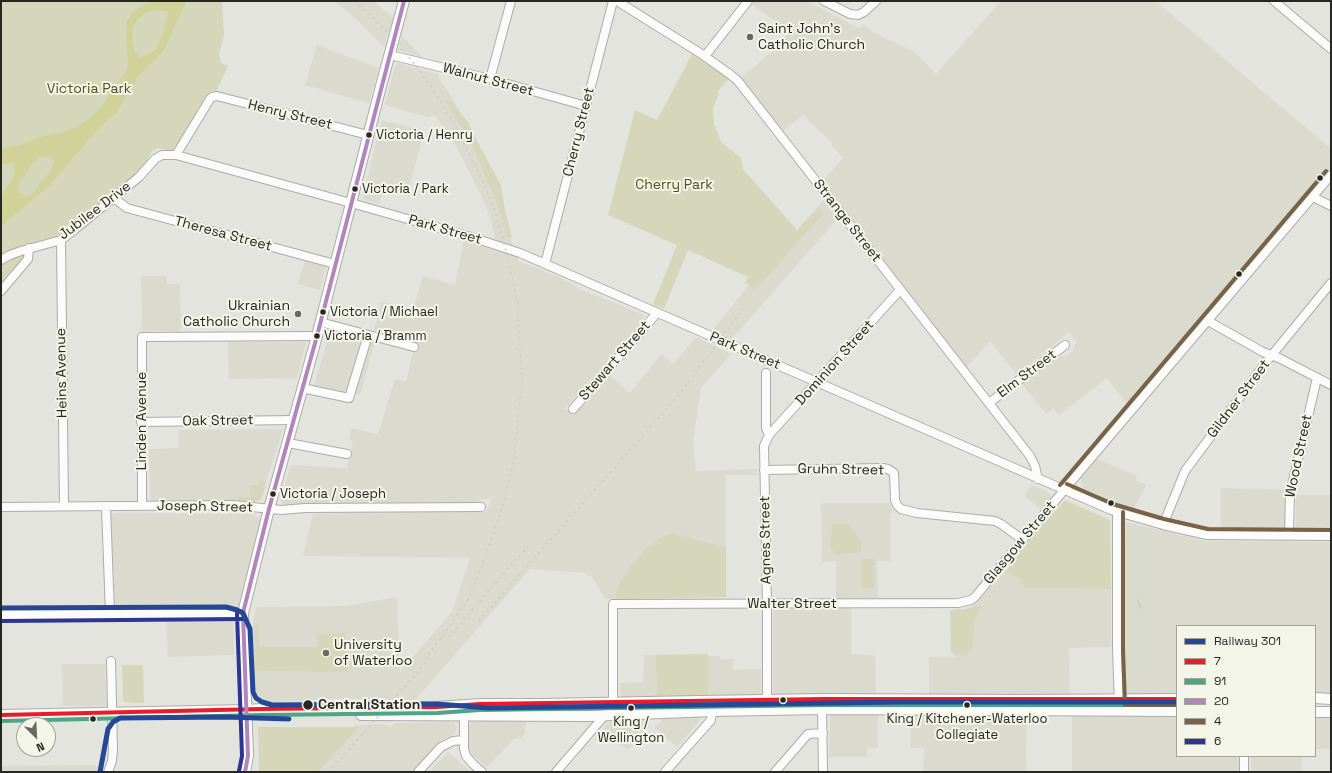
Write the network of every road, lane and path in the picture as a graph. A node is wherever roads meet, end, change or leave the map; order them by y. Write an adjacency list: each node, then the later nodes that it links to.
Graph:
1 (404, 1): 10 (main road)
2 (511, 1): 12 (street)
3 (613, 1): 13 (street, Cherry Street)
4 (617, 1): 11 (street, Strange Street)
5 (748, 1): 11 (street)
6 (824, 1): 7 (street)
7 (876, 1)
8 (1274, 1): 9 (street)
9 (1331, 49)
10 (390, 56): 12 (street, Walnut Street); 14 (main road)
11 (705, 56): 29 (street, Strange Street)
12 (490, 79): 13 (street, Walnut Street)
13 (586, 106): 26 (street, Cherry Street)
14 (368, 135): 15 (street, Henry Street); 20 (main road)
15 (176, 155): 16 (street, Park Street); 20 (street, Park Street)
16 (158, 158): 19 (street, Jubilee Drive)
17 (1331, 175): 18 (street, Glasgow Street)
18 (1313, 197): 21 (street); 31 (street, Glasgow Street)
19 (114, 198): 22 (street, Jubilee Drive); 25 (street, Theresa Street)
20 (351, 203): 25 (main road); 26 (street, Park Street)
21 (1331, 206)
22 (61, 240): 23 (street, Jubilee Drive); 53 (street, Heins Avenue)
23 (29, 248): 24 (street, Jubilee Drive); 28 (street)
24 (1, 260)
25 (335, 264): 32 (main road)
26 (545, 264): 30 (street, Park Street)
27 (1331, 283): 37 (street, Gildner Street)
28 (1, 290)
29 (900, 290): 40 (street, Dominion Street); 43 (street, Strange Street)
30 (657, 313): 40 (street, Park Street); 44 (street, Stewart Street)
31 (1208, 321): 37 (street); 52 (street, Glasgow Street)
32 (320, 322): 33 (street); 34 (main road)
33 (368, 335): 36 (street); 42 (street)
34 (317, 336): 42 (main road); 46 (street, Linden Avenue)
35 (1065, 345): 43 (street, Elm Street)
36 (414, 346)
37 (1272, 355): 39 (street); 60 (street, Gildner Street)
38 (766, 373): 47 (street, Agnes Street)
39 (1317, 378): 41 (street); 61 (street, Wood Street)
40 (818, 382): 47 (street, Dominion Street); 51 (street, Park Street)
41 (1331, 384)
42 (302, 388): 45 (main road)
43 (989, 403): 51 (street, Strange Street)
44 (573, 409)
45 (294, 420): 46 (street, Oak Street); 48 (main road)
46 (141, 422): 55 (street, Linden Avenue)
47 (769, 435): 50 (street, Agnes Street)
48 (288, 443): 49 (street); 58 (main road)
49 (347, 454)
50 (764, 470): 63 (street, Gruhn Street); 65 (street, Agnes Street)
51 (1038, 479): 52 (street, Park Street)
52 (1065, 489): 59 (street, Park Street); 63 (street, Glasgow Street)
53 (64, 506): 54 (street, Joseph Street); 56 (street, Joseph Street)
54 (106, 506): 55 (street, Joseph Street); 67 (street)
55 (142, 506): 58 (street, Joseph Street)
56 (1, 507)
57 (481, 507): 58 (street, Joseph Street)
58 (269, 509): 66 (main road)
59 (1117, 512): 60 (street, Park Street); 71 (street)
60 (1163, 525): 61 (street, Park Street)
61 (1289, 535): 62 (street, Park Street)
62 (1331, 536)
63 (1023, 540): 64 (street, Glasgow Street)
64 (971, 600): 65 (street, Walter Street)
65 (767, 605): 74 (street, Walter Street); 75 (street, Agnes Street)
66 (243, 613): 67 (main road); 77 (main road)
67 (110, 614): 68 (main road)
68 (1, 616)
69 (111, 661): 84 (street)
70 (1316, 698): 73 (main road)
71 (1119, 699): 72 (main road); 75 (main road); 80 (street)
72 (1176, 699)
73 (1331, 699)
74 (612, 702): 75 (main road); 78 (main road); 86 (street)
75 (767, 705): 76 (main road); 79 (main road)
76 (822, 709): 80 (main road); 87 (street)
77 (247, 710): 78 (main road); 84 (main road); 90 (main road)
78 (464, 710): 86 (main road); 88 (street)
79 (712, 711): 86 (main road); 95 (street)
80 (1119, 711): 81 (main road)
81 (1176, 712)
82 (1316, 712): 83 (main road)
83 (1331, 712)
84 (112, 713): 85 (main road); 91 (street)
85 (1, 715)
86 (606, 715): 94 (street)
87 (823, 733): 96 (street); 97 (street)
88 (463, 740): 92 (street); 93 (street)
89 (1244, 757): 98 (street)
90 (247, 771)
91 (108, 772)
92 (418, 772)
93 (482, 772)
94 (556, 772)
95 (664, 772)
96 (775, 772)
97 (823, 772)
98 (1244, 772)

